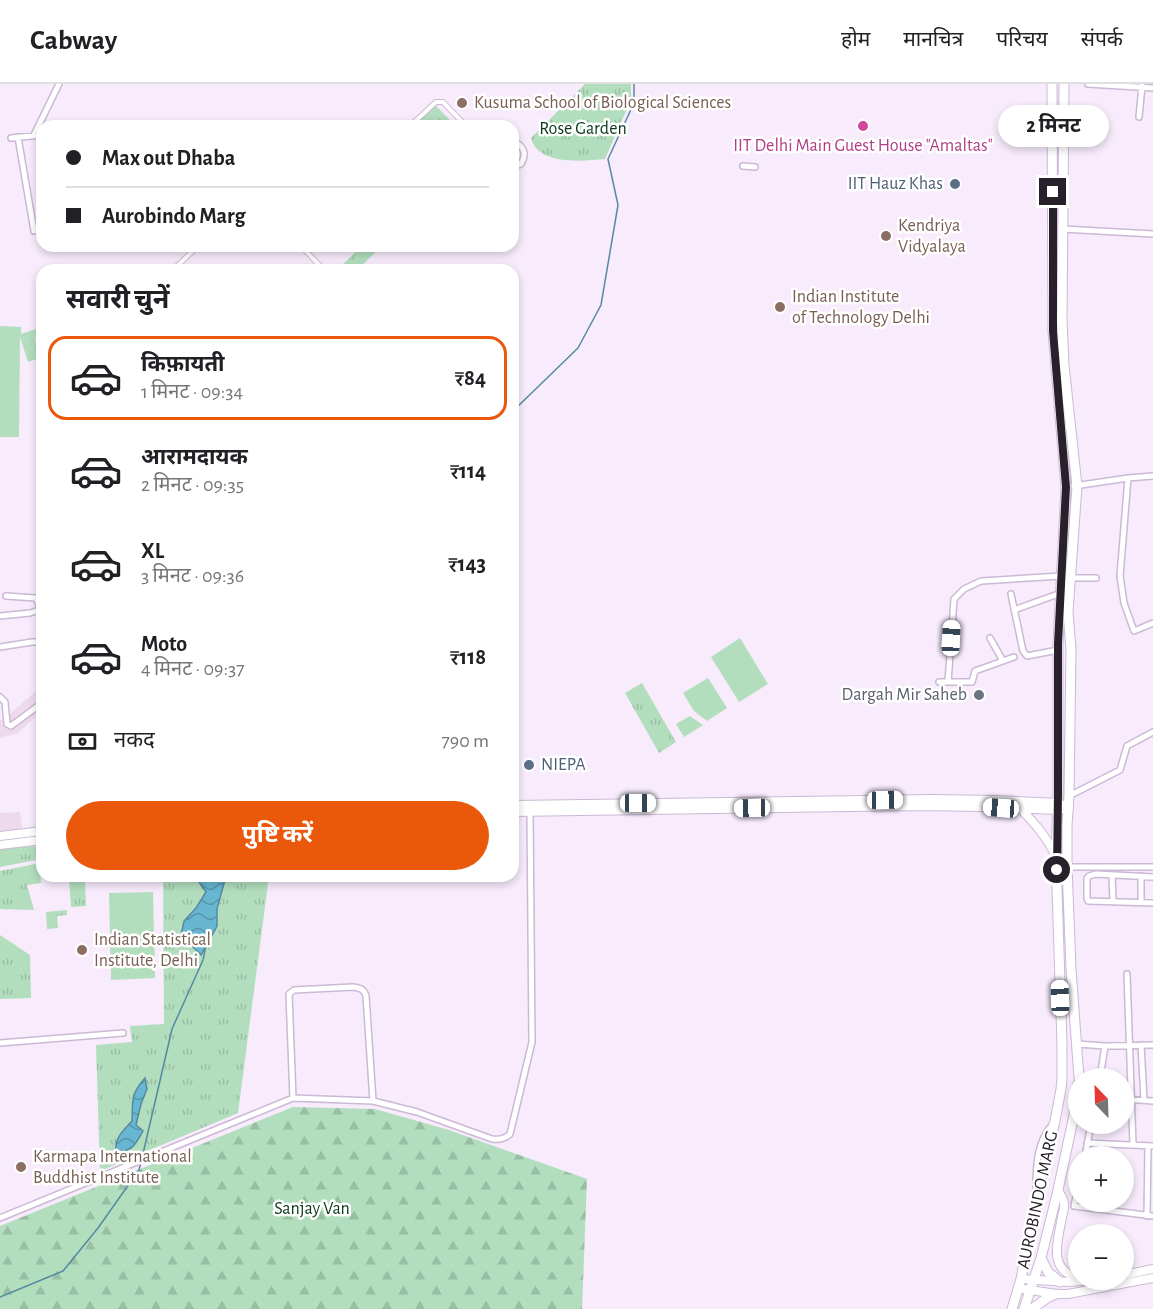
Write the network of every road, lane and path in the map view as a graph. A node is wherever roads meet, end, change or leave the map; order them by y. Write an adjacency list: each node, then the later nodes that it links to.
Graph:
1 (58, 84): 8 (street)
2 (1053, 84): 29 (highway, AUROBINDO MARG)
3 (1064, 84): 19 (highway, AUROBINDO MARG)
4 (1088, 84): 5 (street)
5 (1142, 86): 6 (street); 7 (street)
6 (1153, 88)
7 (1139, 117)
8 (41, 120)
9 (416, 120): 10 (street)
10 (460, 120)
11 (36, 131): 12 (street)
12 (34, 135): 13 (street)
13 (18, 137): 14 (street); 20 (street)
14 (11, 138)
15 (519, 145): 16 (street)
16 (519, 165)
17 (743, 166): 18 (street)
18 (755, 167)
19 (1063, 229): 21 (street); 28 (highway, AUROBINDO MARG)
20 (34, 231)
21 (1153, 234)
22 (192, 252): 24 (street)
23 (307, 252): 25 (street)
24 (179, 264)
25 (318, 264)
26 (1153, 477): 27 (street)
27 (1128, 478): 28 (street); 39 (street)
28 (1077, 486): 29 (street); 30 (highway, AUROBINDO MARG)
29 (1066, 487): 30 (highway, AUROBINDO MARG)
30 (1066, 577): 31 (street); 32 (highway, AUROBINDO MARG); 47 (street); 53 (highway, AUROBINDO MARG)
31 (1096, 578)
32 (1061, 593): 36 (street); 43 (highway, AUROBINDO MARG)
33 (1011, 594): 36 (street)
34 (6, 596): 35 (street)
35 (36, 597)
36 (1014, 610): 43 (street)
37 (36, 611): 38 (street)
38 (0, 616)
39 (1153, 623)
40 (990, 638): 45 (street)
41 (36, 642): 42 (street)
42 (0, 647)
43 (1058, 650): 55 (highway, AUROBINDO MARG)
44 (1014, 657): 45 (street)
45 (1003, 661): 47 (street)
46 (939, 682): 47 (street)
47 (948, 682)
48 (0, 697): 50 (street)
49 (36, 708): 50 (street)
50 (9, 726): 51 (street)
51 (0, 729)
52 (1153, 732): 53 (street)
53 (1070, 796): 56 (highway, AUROBINDO MARG)
54 (519, 805): 55 (main road)
55 (1058, 807): 56 (main road); 57 (main road); 64 (highway, AUROBINDO MARG)
56 (1069, 808): 65 (highway, AUROBINDO MARG)
57 (1021, 809): 59 (main road); 64 (main road)
58 (519, 812): 59 (main road)
59 (530, 812): 88 (street)
60 (36, 832): 61 (main road)
61 (0, 836)
62 (36, 841): 63 (main road)
63 (0, 845)
64 (1056, 858): 109 (highway, AUROBINDO MARG)
65 (1067, 867): 66 (street); 77 (highway)
66 (1116, 867): 67 (street); 68 (street)
67 (1153, 867)
68 (1114, 875): 69 (street); 71 (street); 71 (street)
69 (1141, 876): 70 (street); 72 (street)
70 (1153, 877)
71 (1113, 902): 72 (street)
72 (1141, 902): 73 (street)
73 (1153, 903)
74 (1127, 974): 78 (street)
75 (123, 1033): 76 (street)
76 (0, 1043)
77 (1077, 1044): 81 (street); 82 (highway)
78 (1130, 1045): 79 (street); 81 (street); 84 (street)
79 (1141, 1045): 80 (street); 87 (street)
80 (1153, 1045)
81 (1105, 1046): 83 (street)
82 (1078, 1068)
83 (1102, 1068)
84 (1131, 1068)
85 (293, 1098): 88 (street); 88 (street); 100 (street)
86 (1134, 1100): 87 (street)
87 (1144, 1100): 89 (street)
88 (373, 1101)
89 (1153, 1101)
90 (1070, 1134): 97 (highway, AUROBINDO MARG)
91 (1089, 1134): 93 (street)
92 (1134, 1134): 94 (street)
93 (1087, 1143): 94 (street); 95 (street)
94 (1134, 1145): 96 (street)
95 (1087, 1146)
96 (1151, 1146): 99 (street)
97 (1058, 1190): 101 (highway, AUROBINDO MARG); 103 (main road)
98 (1120, 1212): 99 (street)
99 (1150, 1216)
100 (0, 1218)
101 (1041, 1258): 106 (highway, AUROBINDO MARG); 108 (highway)
102 (1153, 1269): 104 (main road)
103 (1068, 1273)
104 (1134, 1273)
105 (1153, 1278): 111 (main road)
106 (1034, 1281): 108 (main road); 109 (main road); 110 (highway, AUROBINDO MARG)
107 (1068, 1281): 108 (main road)
108 (1060, 1282)
109 (1019, 1283): 110 (main road); 112 (highway, AUROBINDO MARG)
110 (1030, 1291): 111 (main road); 113 (highway, AUROBINDO MARG)
111 (1056, 1294): 114 (highway)
112 (1012, 1309)
113 (1024, 1309)
114 (1032, 1309)

